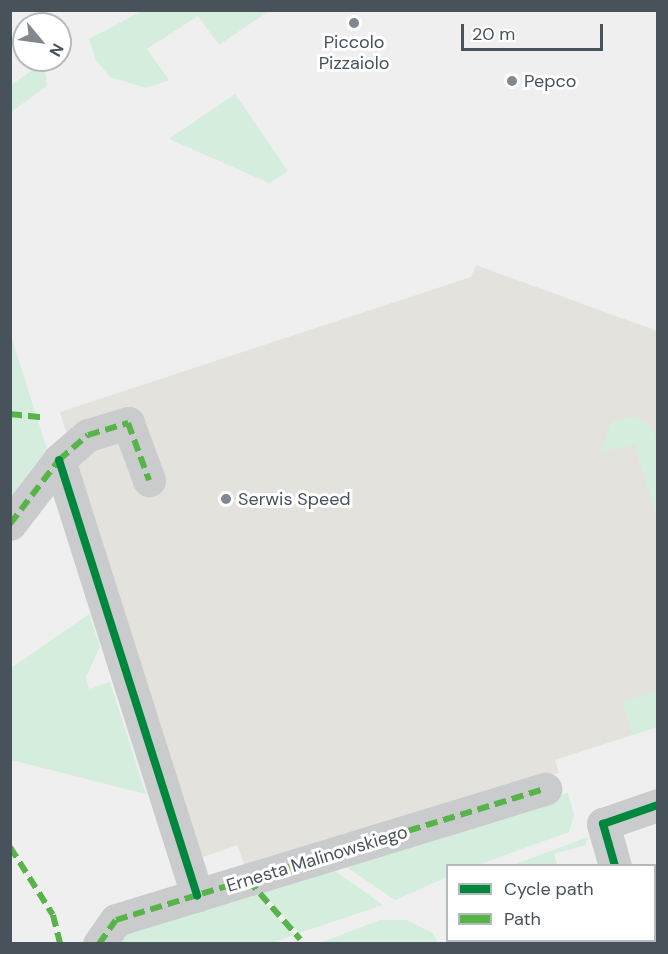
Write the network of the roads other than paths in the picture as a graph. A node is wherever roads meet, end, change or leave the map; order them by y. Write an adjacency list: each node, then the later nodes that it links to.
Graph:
1 (59, 460): 2 (street); 3 (street); 7 (street)
2 (149, 480)
3 (10, 524)
4 (545, 789): 7 (street, Ernesta Malinowskiego)
5 (657, 805): 6 (street)
6 (614, 864)
7 (197, 896): 8 (street, Ernesta Malinowskiego)
8 (99, 944)

